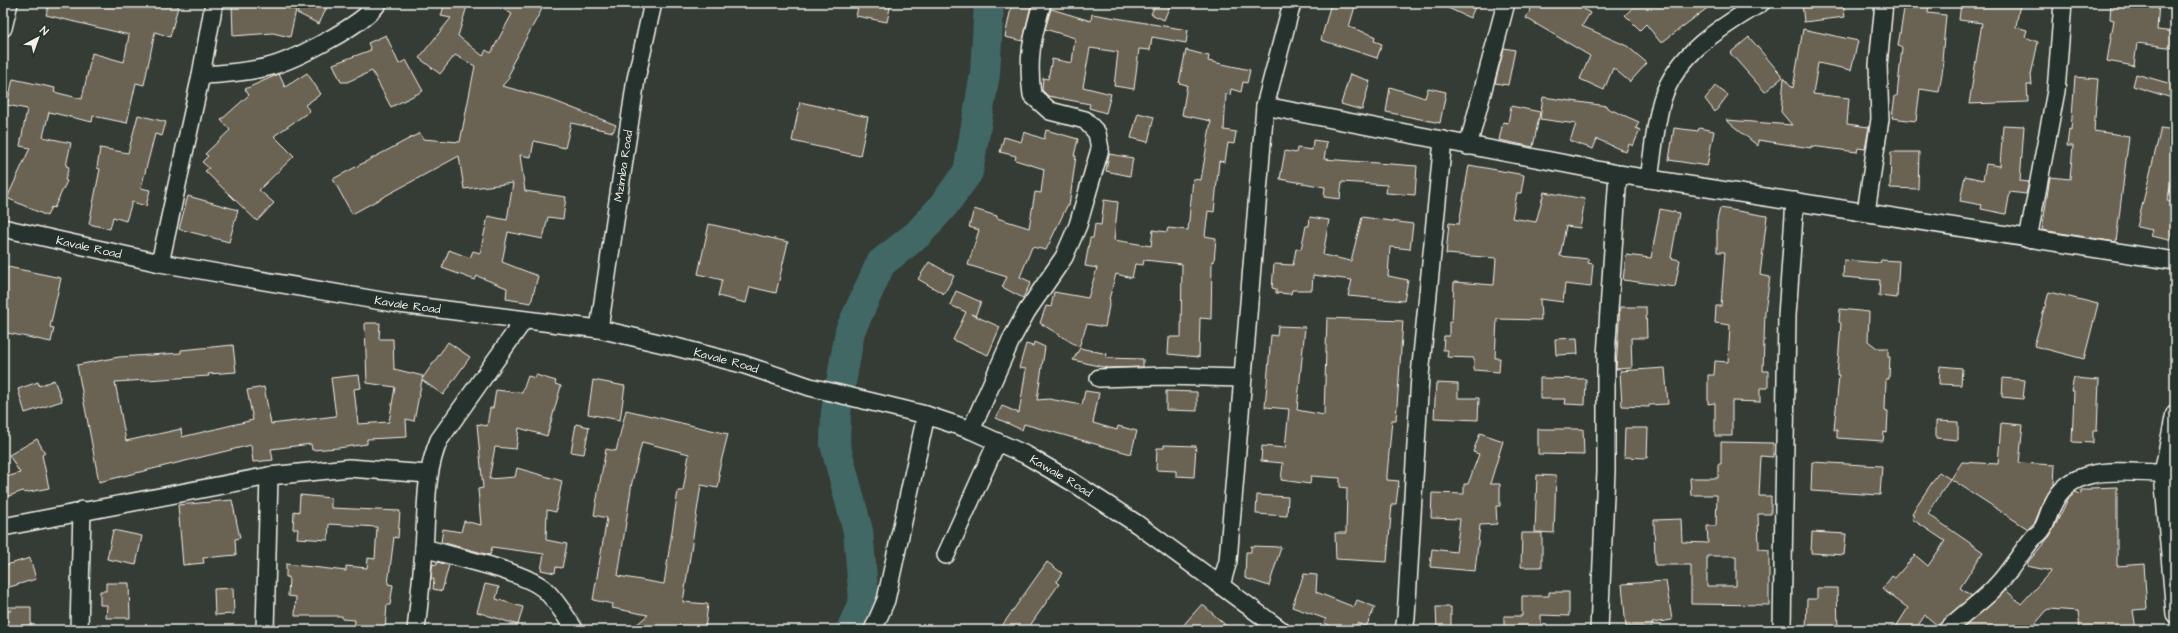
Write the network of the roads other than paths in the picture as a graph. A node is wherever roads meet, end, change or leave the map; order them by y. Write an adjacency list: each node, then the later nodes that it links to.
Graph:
1 (9, 3): 11 (street)
2 (214, 3): 12 (street)
3 (378, 3): 12 (street)
4 (653, 3): 25 (street, Mzimba Road)
5 (1042, 3): 31 (street)
6 (1292, 3): 13 (street)
7 (1506, 3): 15 (street)
8 (1761, 3): 17 (street)
9 (1884, 3): 19 (street)
10 (2063, 3): 21 (street)
11 (3, 28)
12 (201, 75): 23 (street)
13 (1265, 106): 14 (street); 27 (street)
14 (1444, 140): 15 (street); 49 (street)
15 (1468, 146): 16 (street)
16 (1618, 174): 17 (street); 50 (street)
17 (1649, 179): 18 (street)
18 (1795, 201): 19 (street); 51 (street)
19 (1866, 212): 21 (street)
20 (3, 228): 23 (street, Kavale Road)
21 (2028, 239): 22 (street)
22 (2175, 261)
23 (160, 263): 24 (street, Kavale Road)
24 (524, 320): 25 (street, Kavale Road); 35 (street)
25 (599, 329): 28 (street, Kavale Road)
26 (1099, 378): 27 (street)
27 (1241, 378): 41 (street)
28 (810, 387): 30 (street, Kawale Road)
29 (2175, 413): 32 (street)
30 (926, 415): 31 (street, Kawale Road); 48 (street)
31 (971, 430): 33 (street, Kawale Road)
32 (2173, 431): 34 (street)
33 (997, 442): 40 (street); 41 (street, Kawale Road)
34 (2163, 473): 42 (street); 52 (street)
35 (428, 474): 36 (street); 39 (street)
36 (268, 476): 37 (street); 46 (street)
37 (82, 510): 38 (street); 45 (street)
38 (3, 527)
39 (424, 548): 44 (street); 47 (street)
40 (946, 555)
41 (1221, 585): 43 (street, Kawale Road)
42 (2175, 603)
43 (1272, 628)
44 (574, 629)
45 (79, 630)
46 (265, 630)
47 (416, 630)
48 (873, 630)
49 (1404, 630)
50 (1599, 630)
51 (1782, 630)
52 (1947, 630)

